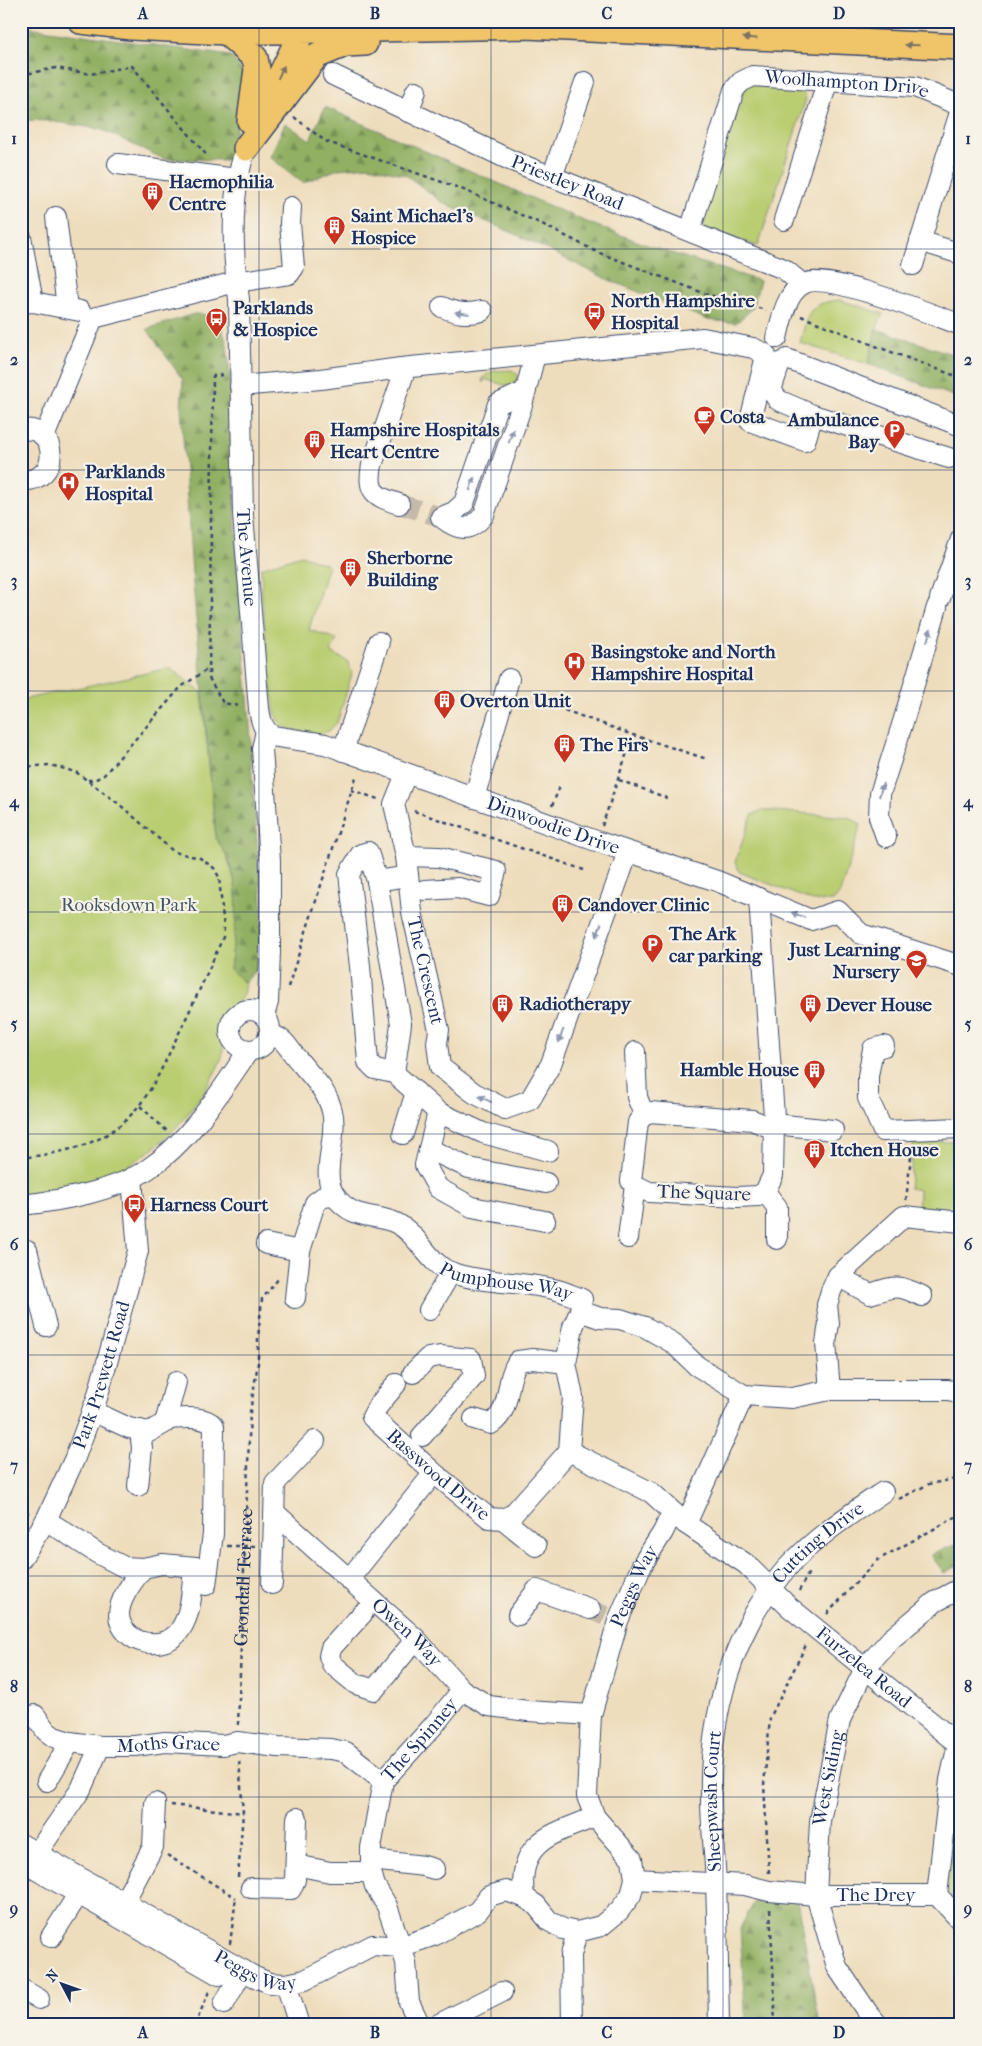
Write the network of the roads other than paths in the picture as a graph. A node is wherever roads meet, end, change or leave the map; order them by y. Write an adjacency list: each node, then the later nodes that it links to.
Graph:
1 (81, 21): 2 (main road)
2 (132, 24): 5 (main road)
3 (303, 25): 4 (main road); 5 (main road); 7 (main road); 14 (main road, one-way to 3)
4 (526, 26): 6 (main road, one-way to 4); 7 (main road)
5 (226, 32): 14 (main road)
6 (961, 47)
7 (316, 56): 14 (main road)
8 (333, 75): 13 (street, Priestley Road)
9 (828, 80): 12 (street, Woolhampton Drive); 21 (street); 22 (street, Woolhampton Drive)
10 (585, 82): 17 (street)
11 (416, 90): 13 (street)
12 (961, 107): 15 (street, Woolhampton Drive)
13 (408, 112): 17 (street, Priestley Road)
14 (246, 148): 18 (street, The Avenue)
15 (953, 161): 24 (street, Woolhampton Drive)
16 (118, 164): 18 (street)
17 (552, 177): 22 (street, Priestley Road)
18 (232, 179): 27 (street, The Avenue)
19 (291, 207): 27 (street)
20 (56, 217): 31 (street)
21 (784, 220)
22 (690, 232): 28 (street, Priestley Road)
23 (21, 237): 29 (street)
24 (920, 241): 25 (street); 26 (street, Woolhampton Drive)
25 (961, 254)
26 (913, 265)
27 (236, 282): 33 (street); 38 (street, The Avenue)
28 (799, 287): 34 (street); 35 (street)
29 (27, 302): 31 (street)
30 (442, 307): 32 (street, one-way to 30)
31 (67, 308): 33 (street)
32 (482, 311)
33 (93, 318): 42 (street)
34 (961, 325)
35 (775, 351): 36 (street); 39 (street); 39 (street); 40 (street)
36 (535, 355): 37 (street); 46 (street, one-way to 36)
37 (401, 368): 38 (street); 45 (street)
38 (240, 380): 50 (street, The Avenue)
39 (811, 420): 43 (street)
40 (961, 426)
41 (21, 430): 42 (street)
42 (44, 437): 44 (street)
43 (949, 458)
44 (21, 480)
45 (399, 504)
46 (441, 517)
47 (961, 539): 54 (street, one-way to 47)
48 (379, 642): 51 (street)
49 (509, 679): 53 (street)
50 (266, 731): 51 (street, Dinwoodie Drive); 62 (street, The Avenue)
51 (343, 751): 52 (street, Dinwoodie Drive)
52 (406, 774): 53 (street, Dinwoodie Drive); 56 (street, The Crescent)
53 (474, 798): 55 (street, Dinwoodie Drive)
54 (886, 838)
55 (628, 852): 57 (street, The Crescent, one-way to 57); 60 (street, Dinwoodie Drive)
56 (406, 856): 57 (street, The Crescent); 59 (street)
57 (408, 876): 58 (street)
58 (377, 881): 65 (street); 65 (street)
59 (425, 890)
60 (759, 898): 61 (street, Dinwoodie Drive, one-way to 60); 69 (street)
61 (961, 966)
62 (255, 1033): 75 (street); 79 (street)
63 (884, 1046): 70 (street)
64 (635, 1052): 68 (street)
65 (394, 1073): 66 (street)
66 (416, 1092): 67 (street); 72 (street)
67 (438, 1112): 73 (street); 74 (street)
68 (644, 1115): 69 (street); 77 (street, The Square)
69 (774, 1124): 71 (street); 78 (street, The Square)
70 (961, 1128)
71 (833, 1130)
72 (403, 1134)
73 (429, 1149): 76 (street); 81 (street)
74 (548, 1151)
75 (132, 1178): 80 (street); 103 (street, Park Prewett Road)
76 (546, 1183)
77 (635, 1185): 78 (street, The Square); 83 (street)
78 (765, 1192): 84 (street)
79 (334, 1196): 87 (street); 88 (street, Pumphouse Way)
80 (21, 1205)
81 (545, 1221)
82 (961, 1222): 89 (street)
83 (628, 1238)
84 (777, 1239)
85 (266, 1244): 87 (street)
86 (27, 1250): 90 (street)
87 (300, 1251): 92 (street)
88 (451, 1272): 93 (street); 94 (street, Pumphouse Way)
89 (838, 1276): 91 (street); 100 (street)
90 (29, 1291): 95 (street)
91 (922, 1296)
92 (295, 1298)
93 (429, 1310)
94 (580, 1311): 96 (street); 101 (street, Pumphouse Way)
95 (46, 1326)
96 (566, 1363): 105 (street); 109 (street)
97 (413, 1373): 107 (street)
98 (176, 1382): 104 (street)
99 (396, 1384): 110 (street, Basswood Drive)
100 (830, 1390): 101 (street, Pumphouse Way); 102 (street, Pumphouse Way)
101 (744, 1395): 115 (street, Peggs Way)
102 (961, 1395)
103 (92, 1411): 106 (street); 116 (street, Park Prewett Road)
104 (166, 1419): 106 (street); 120 (street)
105 (474, 1419)
106 (140, 1430): 111 (street)
107 (422, 1436)
108 (314, 1441): 113 (street)
109 (569, 1451): 114 (street, Basswood Drive); 115 (street)
110 (434, 1473): 114 (street, Basswood Drive); 121 (street)
111 (138, 1486)
112 (890, 1495): 124 (street, Cutting Drive)
113 (275, 1513): 121 (street, Owen Way); 122 (street)
114 (503, 1519): 117 (street)
115 (679, 1519): 124 (street, Cutting Drive); 127 (street, Peggs Way)
116 (46, 1520): 118 (street, Park Prewett Road); 119 (street)
117 (536, 1546)
118 (21, 1559)
119 (143, 1568): 120 (street); 120 (street)
120 (203, 1573)
121 (350, 1578): 128 (street, Owen Way)
122 (272, 1584)
123 (961, 1588): 129 (street, West Siding)
124 (770, 1589): 129 (street, Furzelea Road); 147 (street, Sheepwash Court)
125 (363, 1613): 128 (street)
126 (518, 1615): 127 (street)
127 (604, 1615): 132 (street, Peggs Way)
128 (416, 1639): 130 (street, Owen Way)
129 (865, 1668): 134 (street, Furzelea Road); 150 (street, West Siding)
130 (462, 1690): 132 (street, The Spinney); 137 (street, The Spinney)
131 (35, 1715): 133 (street)
132 (591, 1715): 141 (street, Peggs Way)
133 (62, 1739): 135 (street, Moths Grace); 136 (street)
134 (959, 1744): 138 (street)
135 (100, 1746): 137 (street, Moths Grace); 142 (street, Moths Grace)
136 (47, 1781)
137 (383, 1781): 144 (street, The Spinney)
138 (955, 1796): 151 (street)
139 (154, 1803): 153 (street)
140 (297, 1818): 143 (street)
141 (595, 1818): 146 (street, Peggs Way); 152 (street)
142 (27, 1852): 148 (street)
143 (296, 1865): 144 (street); 149 (street)
144 (371, 1866): 145 (street); 157 (street, The Spinney)
145 (434, 1869)
146 (635, 1879): 147 (street, The Drey); 155 (street)
147 (716, 1883): 150 (street, The Drey); 168 (street, Sheepwash Court)
148 (83, 1888): 153 (street, Peggs Way); 156 (street); 158 (street)
149 (240, 1889)
150 (816, 1895): 151 (street, The Drey); 169 (street, West Siding)
151 (937, 1895): 154 (street)
152 (524, 1897): 155 (street); 157 (street, Peggs Way)
153 (124, 1902): 158 (street, Peggs Way)
154 (961, 1921)
155 (577, 1932): 167 (street)
156 (51, 1937)
157 (400, 1947): 159 (street, Peggs Way); 165 (street, The Spinney)
158 (230, 1969): 159 (street, Peggs Way); 163 (street)
159 (286, 1984): 164 (street)
160 (21, 1989): 162 (street)
161 (502, 1992): 166 (street)
162 (38, 1999)
163 (224, 2004)
164 (299, 2025)
165 (420, 2025)
166 (437, 2025)
167 (572, 2025)
168 (719, 2025)
169 (878, 2025)

